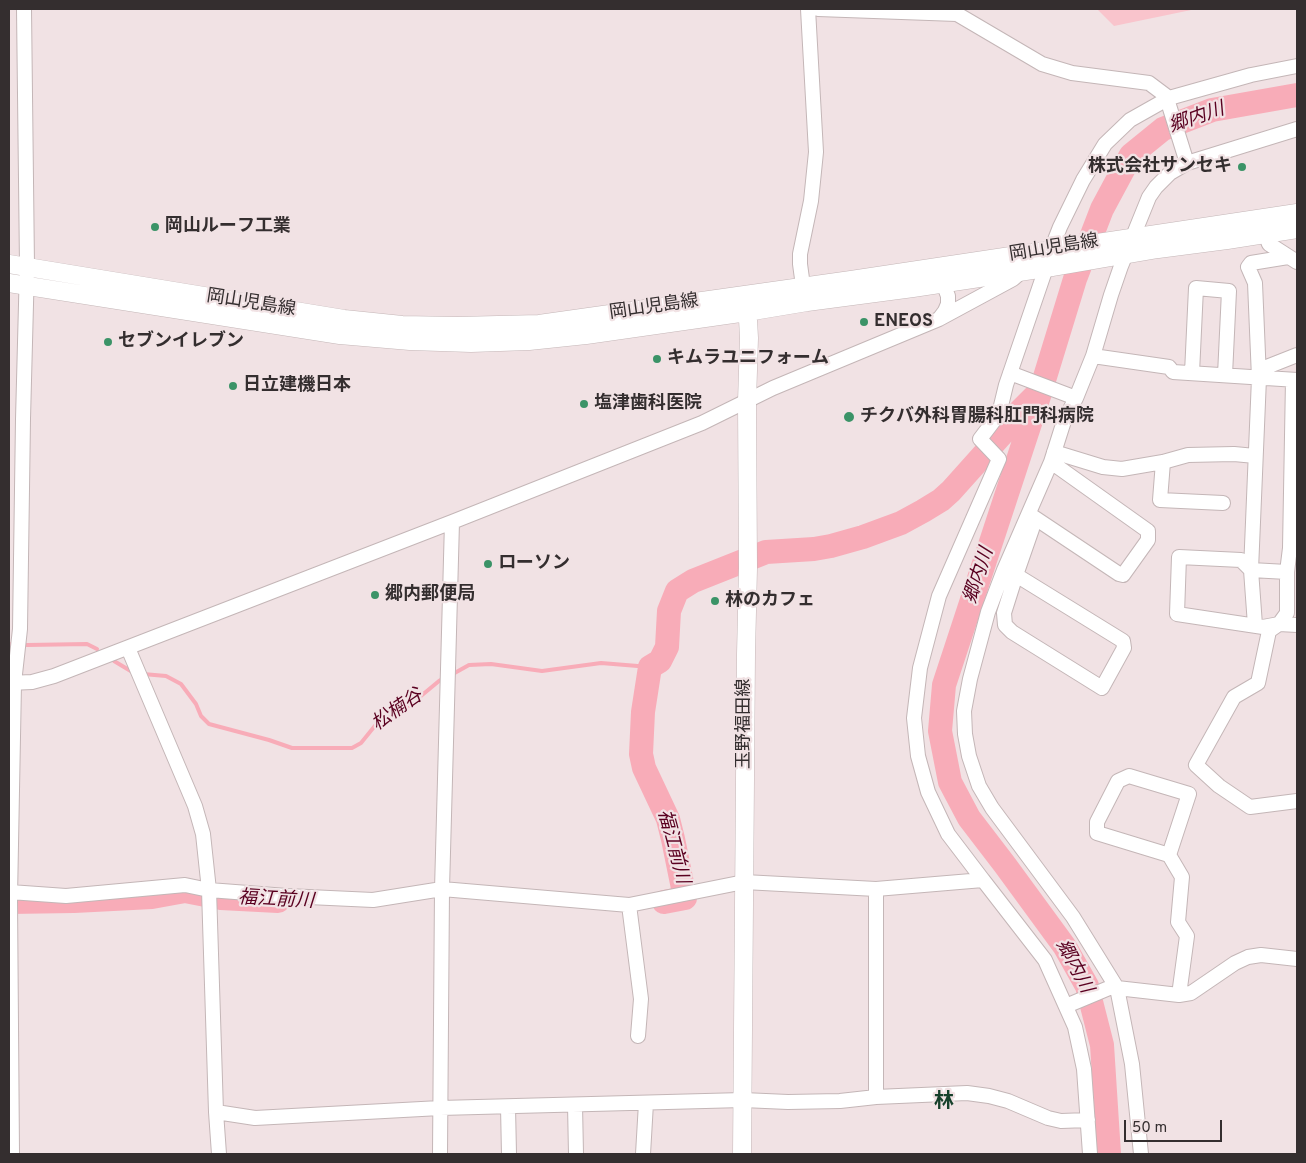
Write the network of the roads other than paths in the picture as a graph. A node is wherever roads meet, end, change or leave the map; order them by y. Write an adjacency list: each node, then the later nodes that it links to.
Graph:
1 (24, 9): 16 (street)
2 (808, 9): 21 (street)
3 (818, 9): 4 (street)
4 (955, 11): 6 (street)
5 (1297, 66): 6 (street)
6 (1168, 100): 8 (street); 13 (street)
7 (1297, 130): 8 (street)
8 (1187, 163): 12 (street)
9 (1297, 213): 12 (main road, 岡山児島線)
10 (1297, 229): 11 (main road, 岡山児島線)
11 (1265, 234): 12 (main road, 岡山児島線); 14 (street)
12 (1124, 247): 13 (main road, 岡山児島線); 27 (street)
13 (1052, 258): 17 (main road, 岡山児島線); 22 (main road, 岡山児島線); 29 (street)
14 (1293, 260): 30 (street)
15 (9, 264): 16 (main road, 岡山児島線)
16 (27, 266): 20 (street); 25 (main road, 岡山児島線)
17 (1021, 271): 19 (main road, 岡山児島線); 24 (street)
18 (9, 283): 20 (main road, 岡山児島線)
19 (943, 283): 22 (main road, 岡山児島線); 24 (street)
20 (26, 286): 25 (main road, 岡山児島線); 49 (street)
21 (804, 286): 22 (main road, 岡山児島線); 23 (main road, 岡山児島線)
22 (851, 288): 23 (main road, 岡山児島線)
23 (747, 303): 25 (main road, 岡山児島線); 34 (main road, 玉野福田線)
24 (939, 318): 34 (street)
25 (395, 332)
26 (1297, 355): 30 (street)
27 (1093, 356): 28 (street); 33 (street)
28 (1192, 373): 31 (street); 31 (street)
29 (1012, 374): 33 (street); 52 (street)
30 (1259, 374): 31 (street); 32 (street); 35 (street)
31 (1225, 375)
32 (1295, 380): 41 (street)
33 (1072, 396): 36 (street)
34 (746, 402): 40 (street); 53 (main road, 玉野福田線)
35 (1255, 456): 37 (street); 42 (street)
36 (1054, 460): 37 (street); 39 (street); 39 (street)
37 (1163, 462): 38 (street)
38 (1223, 503)
39 (1032, 516): 44 (street)
40 (452, 522): 48 (street); 54 (street)
41 (1294, 548): 43 (street)
42 (1251, 570): 43 (street); 47 (street); 47 (street)
43 (1286, 572): 45 (street)
44 (1010, 573): 44 (street); 60 (street)
45 (1279, 624): 46 (street); 47 (street); 50 (street)
46 (1297, 625)
47 (1255, 626)
48 (128, 648): 49 (street); 56 (street)
49 (11, 683): 57 (street)
50 (1297, 801)
51 (1169, 855): 51 (street); 61 (street)
52 (982, 880): 55 (street); 62 (street)
53 (744, 882): 55 (street); 58 (street); 65 (main road, 玉野福田線)
54 (442, 889): 56 (street); 58 (street); 69 (street)
55 (876, 889): 64 (street)
56 (209, 890): 57 (street); 70 (street)
57 (10, 896): 72 (street)
58 (629, 905): 63 (street)
59 (1297, 959): 61 (street)
60 (1113, 988): 61 (street); 62 (street); 80 (street)
61 (1179, 996)
62 (1068, 1005): 71 (street)
63 (638, 1036)
64 (876, 1097): 65 (street); 71 (street)
65 (743, 1100): 66 (street); 78 (main road, 玉野福田線)
66 (646, 1103): 67 (street); 77 (street)
67 (575, 1105): 68 (street); 76 (street)
68 (508, 1107): 69 (street); 75 (street)
69 (440, 1108): 70 (street); 74 (street)
70 (216, 1112): 73 (street)
71 (1088, 1120): 79 (street)
72 (12, 1154)
73 (220, 1154)
74 (440, 1154)
75 (510, 1154)
76 (576, 1154)
77 (643, 1154)
78 (742, 1154)
79 (1090, 1154)
80 (1141, 1154)

